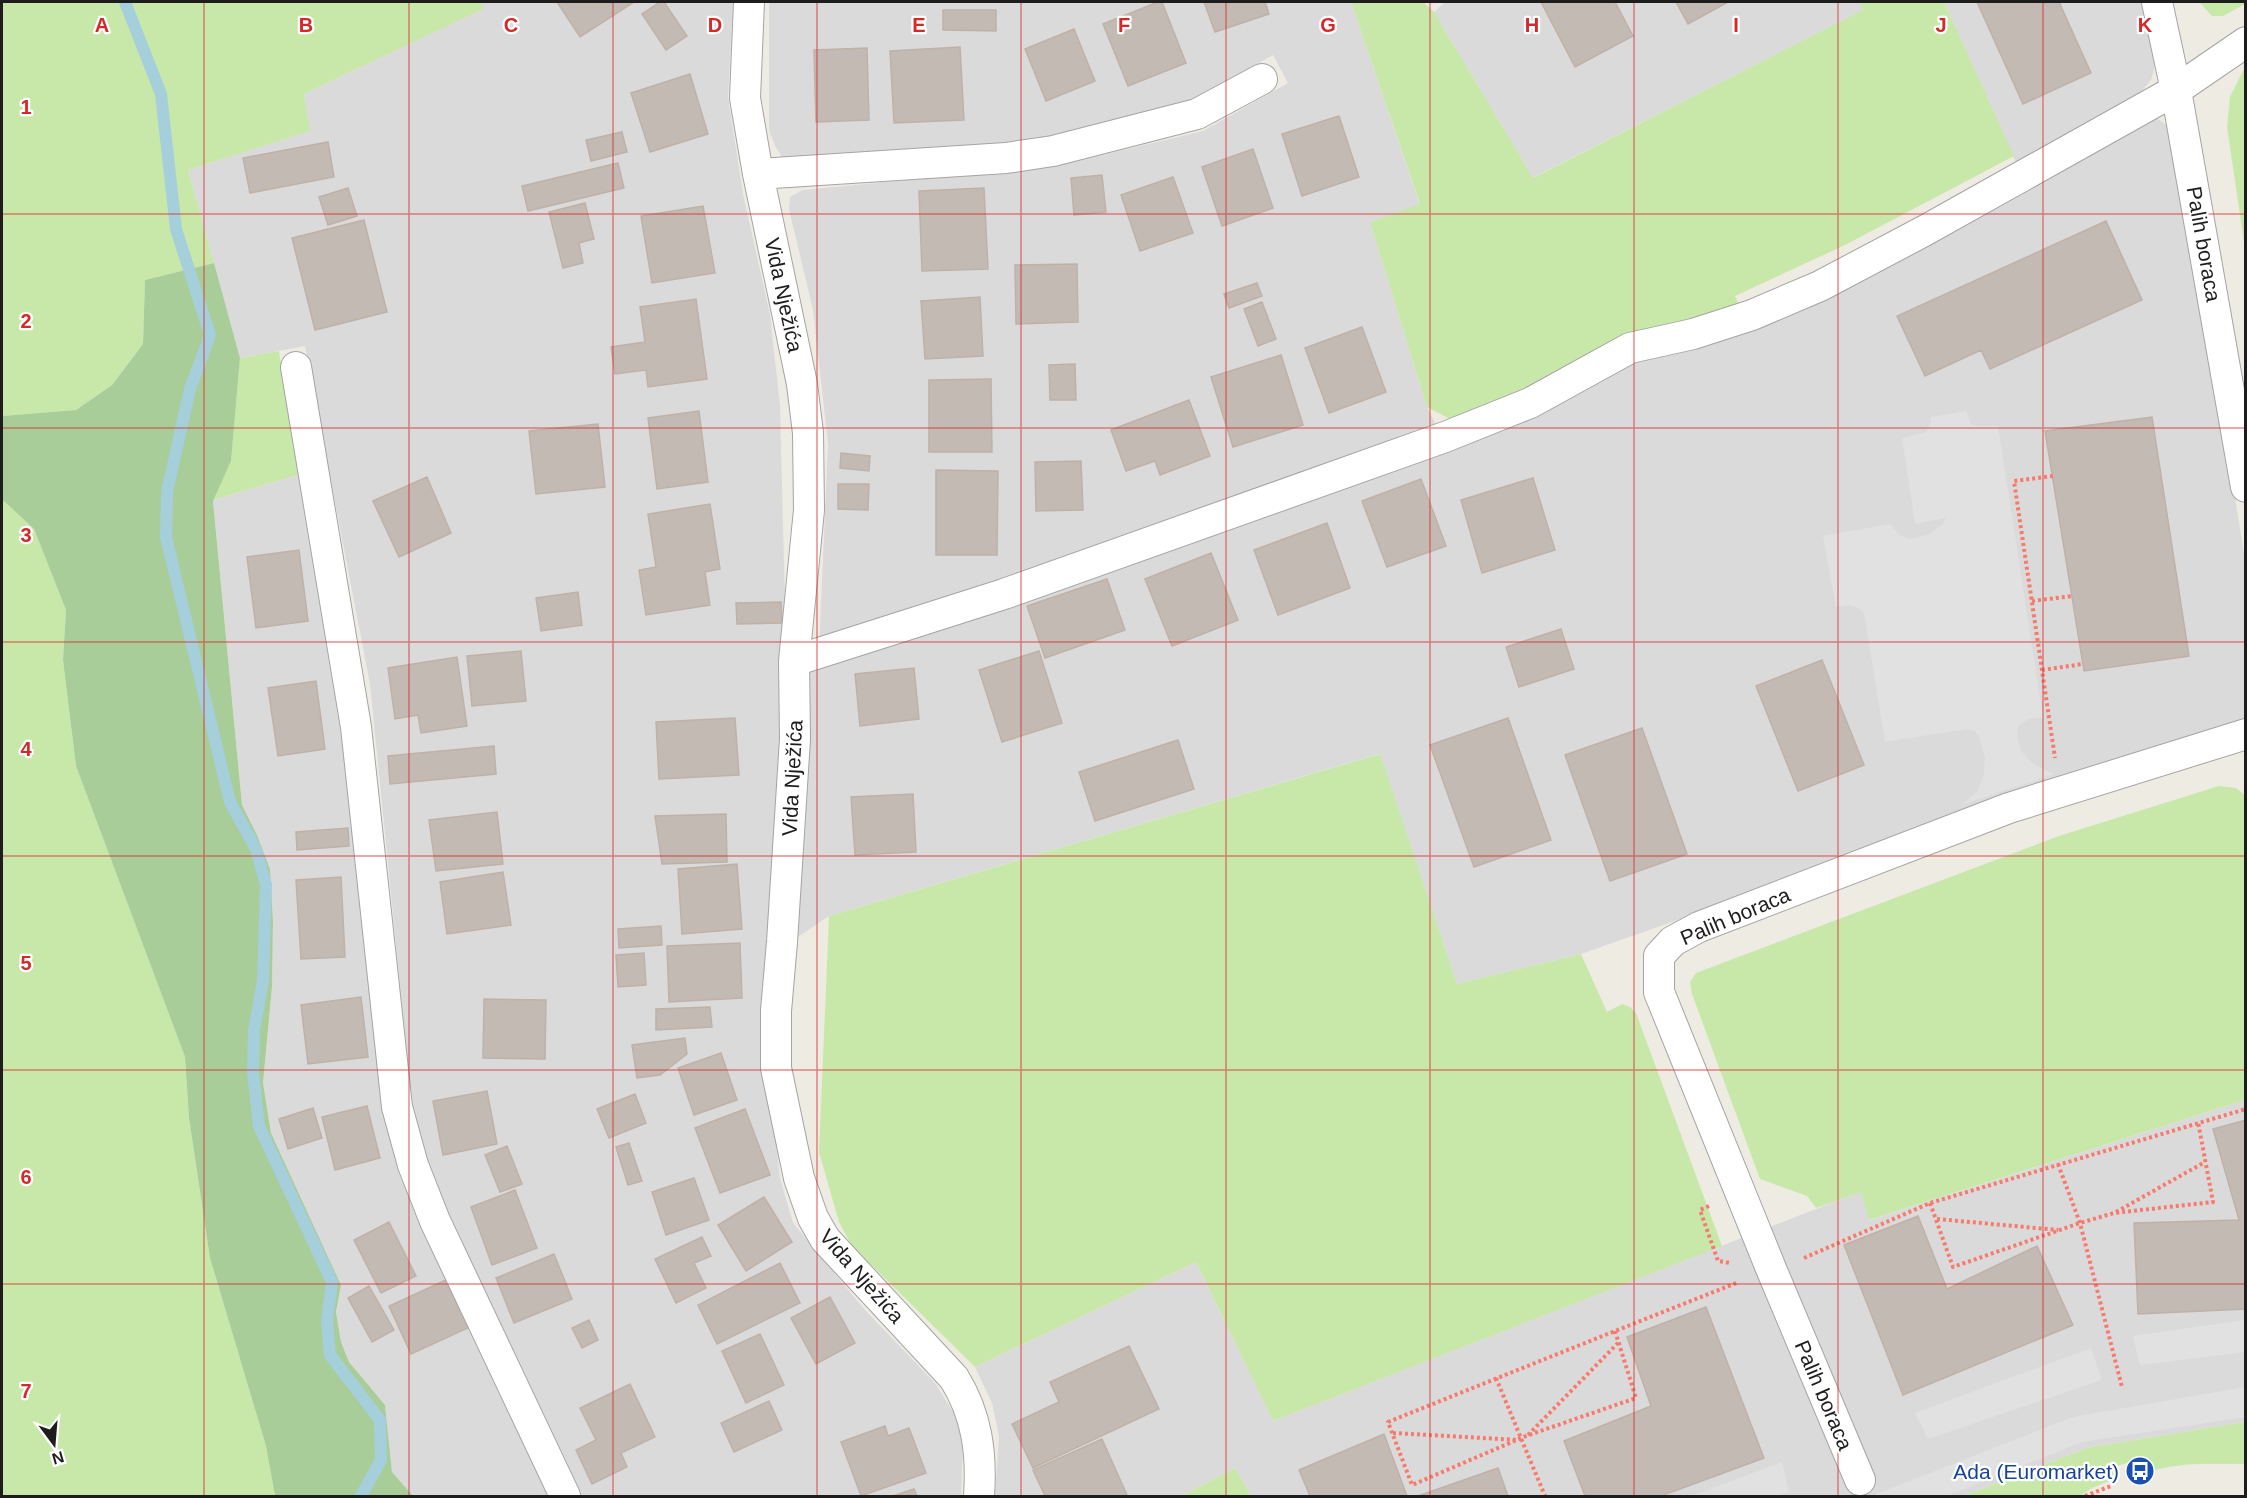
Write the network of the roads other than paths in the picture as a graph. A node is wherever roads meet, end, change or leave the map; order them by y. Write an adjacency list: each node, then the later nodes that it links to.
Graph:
1 (749, 2): 6 (street, Vida Nježića)
2 (2157, 2): 5 (street, Palih boraca)
3 (2246, 42): 5 (street)
4 (1262, 80): 6 (street)
5 (2176, 90): 8 (street, Palih boraca); 9 (street)
6 (758, 174): 9 (street, Vida Nježića)
7 (296, 367): 12 (street)
8 (2246, 487)
9 (794, 661): 13 (street, Vida Nježića)
10 (2246, 734): 11 (street, Palih boraca)
11 (1860, 1480)
12 (565, 1497)
13 (979, 1497)

